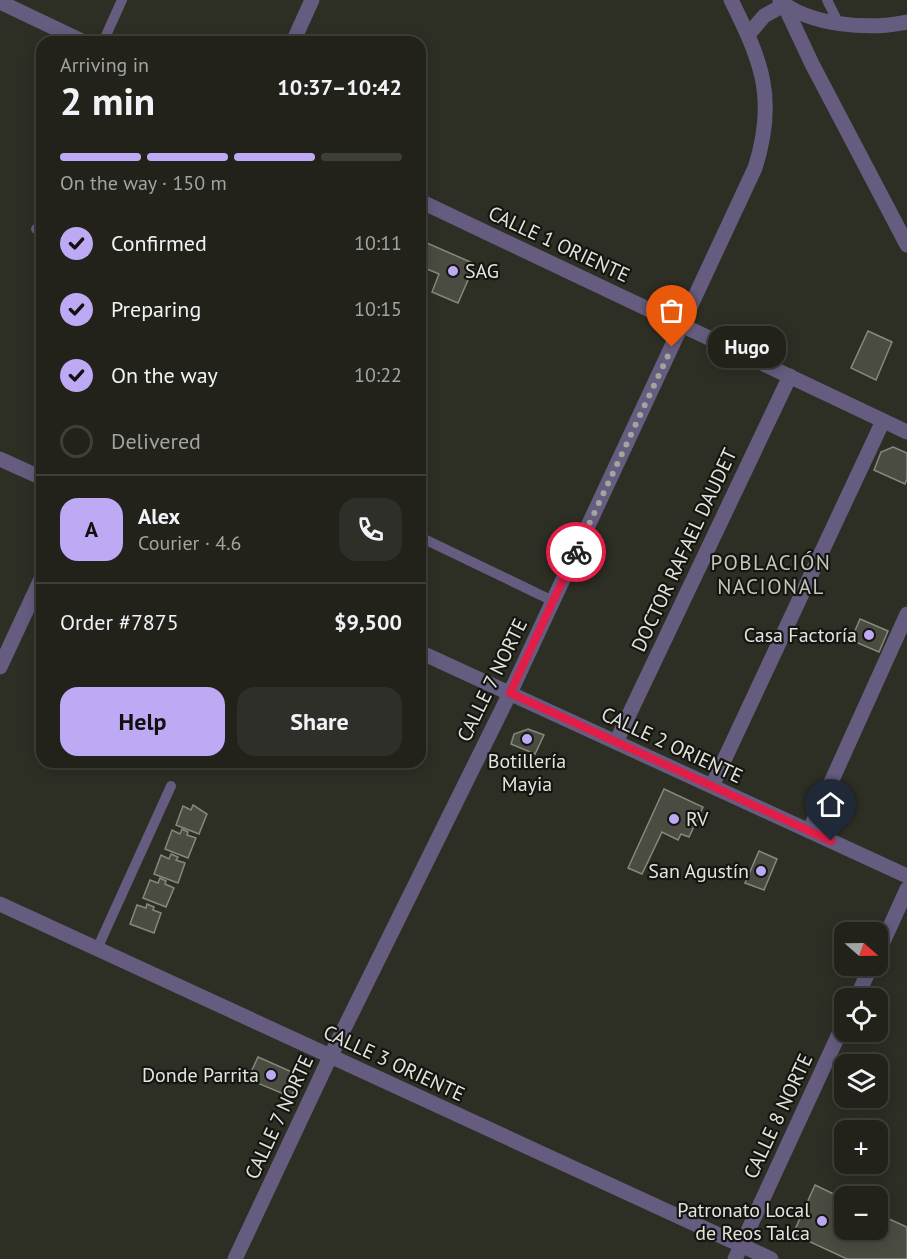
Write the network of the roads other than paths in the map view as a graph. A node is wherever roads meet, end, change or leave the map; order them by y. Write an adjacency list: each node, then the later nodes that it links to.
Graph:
1 (122, 0): 11 (lane)
2 (312, 0): 12 (street)
3 (731, 0): 9 (street, CALLE 7 NORTE)
4 (827, 0): 8 (lane)
5 (0, 2): 10 (street)
6 (781, 2): 8 (street); 9 (street); 14 (street)
7 (907, 22): 8 (street)
8 (839, 24)
9 (748, 35): 15 (street, CALLE 7 NORTE)
10 (71, 36)
11 (106, 36)
12 (296, 36)
13 (426, 204): 15 (street, CALLE 1 ORIENTE)
14 (907, 245)
15 (682, 326): 16 (street, CALLE 1 ORIENTE); 23 (street, CALLE 7 NORTE)
16 (790, 376): 17 (street, CALLE 1 ORIENTE); 28 (street, DOCTOR RAFAEL DAUDET)
17 (884, 421): 18 (street, CALLE 1 ORIENTE); 30 (street)
18 (907, 432)
19 (0, 459): 20 (street)
20 (36, 475)
21 (426, 540): 23 (lane)
22 (36, 590): 26 (street)
23 (553, 601): 27 (street, CALLE 7 NORTE)
24 (907, 614): 31 (street)
25 (426, 655): 27 (street, CALLE 2 ORIENTE)
26 (0, 668)
27 (510, 693): 28 (street, CALLE 2 ORIENTE); 38 (street, CALLE 7 NORTE)
28 (616, 742): 30 (street, CALLE 2 ORIENTE)
29 (171, 786): 36 (lane)
30 (712, 786): 31 (street, CALLE 2 ORIENTE)
31 (809, 831): 32 (street, CALLE 2 ORIENTE)
32 (907, 876)
33 (907, 889): 35 (street)
34 (0, 904): 36 (street, CALLE 3 ORIENTE)
35 (888, 931)
36 (97, 949): 38 (street, CALLE 3 ORIENTE)
37 (835, 1042): 39 (street, CALLE 8 NORTE)
38 (330, 1057): 39 (street, CALLE 3 ORIENTE); 40 (street, CALLE 7 NORTE)
39 (738, 1252): 41 (street, CALLE 3 ORIENTE)
40 (236, 1259)
41 (771, 1259)

